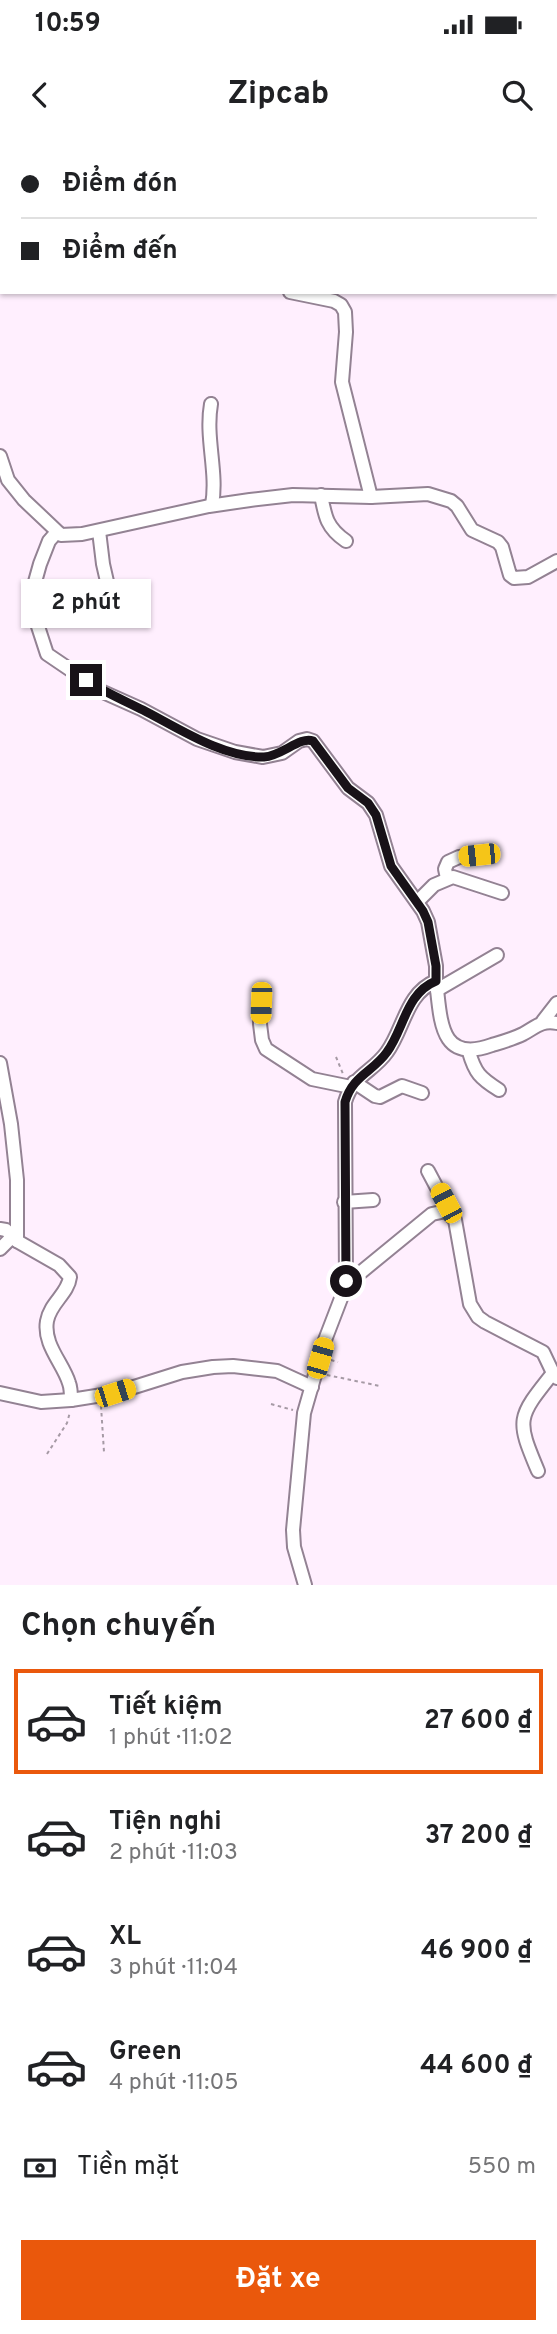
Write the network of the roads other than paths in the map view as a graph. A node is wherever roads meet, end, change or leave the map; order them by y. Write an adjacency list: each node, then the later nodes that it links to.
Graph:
1 (301, 294): 5 (street)
2 (211, 404): 6 (street)
3 (0, 456): 8 (street)
4 (321, 495): 5 (street); 6 (street); 9 (street)
5 (371, 497): 10 (street)
6 (212, 506): 7 (street)
7 (99, 531): 8 (street); 11 (street)
8 (56, 533): 15 (street)
9 (346, 541)
10 (557, 561)
11 (114, 612)
12 (479, 855): 13 (street)
13 (447, 878): 14 (street); 15 (street)
14 (502, 893)
15 (417, 902): 17 (street)
16 (497, 956): 17 (street)
17 (436, 985): 21 (street); 23 (street)
18 (261, 1003): 23 (street)
19 (557, 1003): 20 (street)
20 (550, 1022): 21 (street)
21 (469, 1052): 24 (street)
22 (0, 1063): 26 (street)
23 (350, 1085): 25 (street); 29 (street)
24 (499, 1090)
25 (422, 1093)
26 (6, 1124): 32 (street)
27 (428, 1171): 30 (street)
28 (373, 1200): 29 (street)
29 (344, 1202): 34 (street)
30 (447, 1204): 34 (street); 35 (street)
31 (0, 1228): 32 (street)
32 (15, 1238): 33 (street); 38 (street)
33 (0, 1249)
34 (346, 1281): 36 (street)
35 (555, 1376): 39 (street)
36 (312, 1387): 38 (street); 40 (street)
37 (0, 1393): 38 (street)
38 (71, 1400)
39 (538, 1471)
40 (305, 1585)

